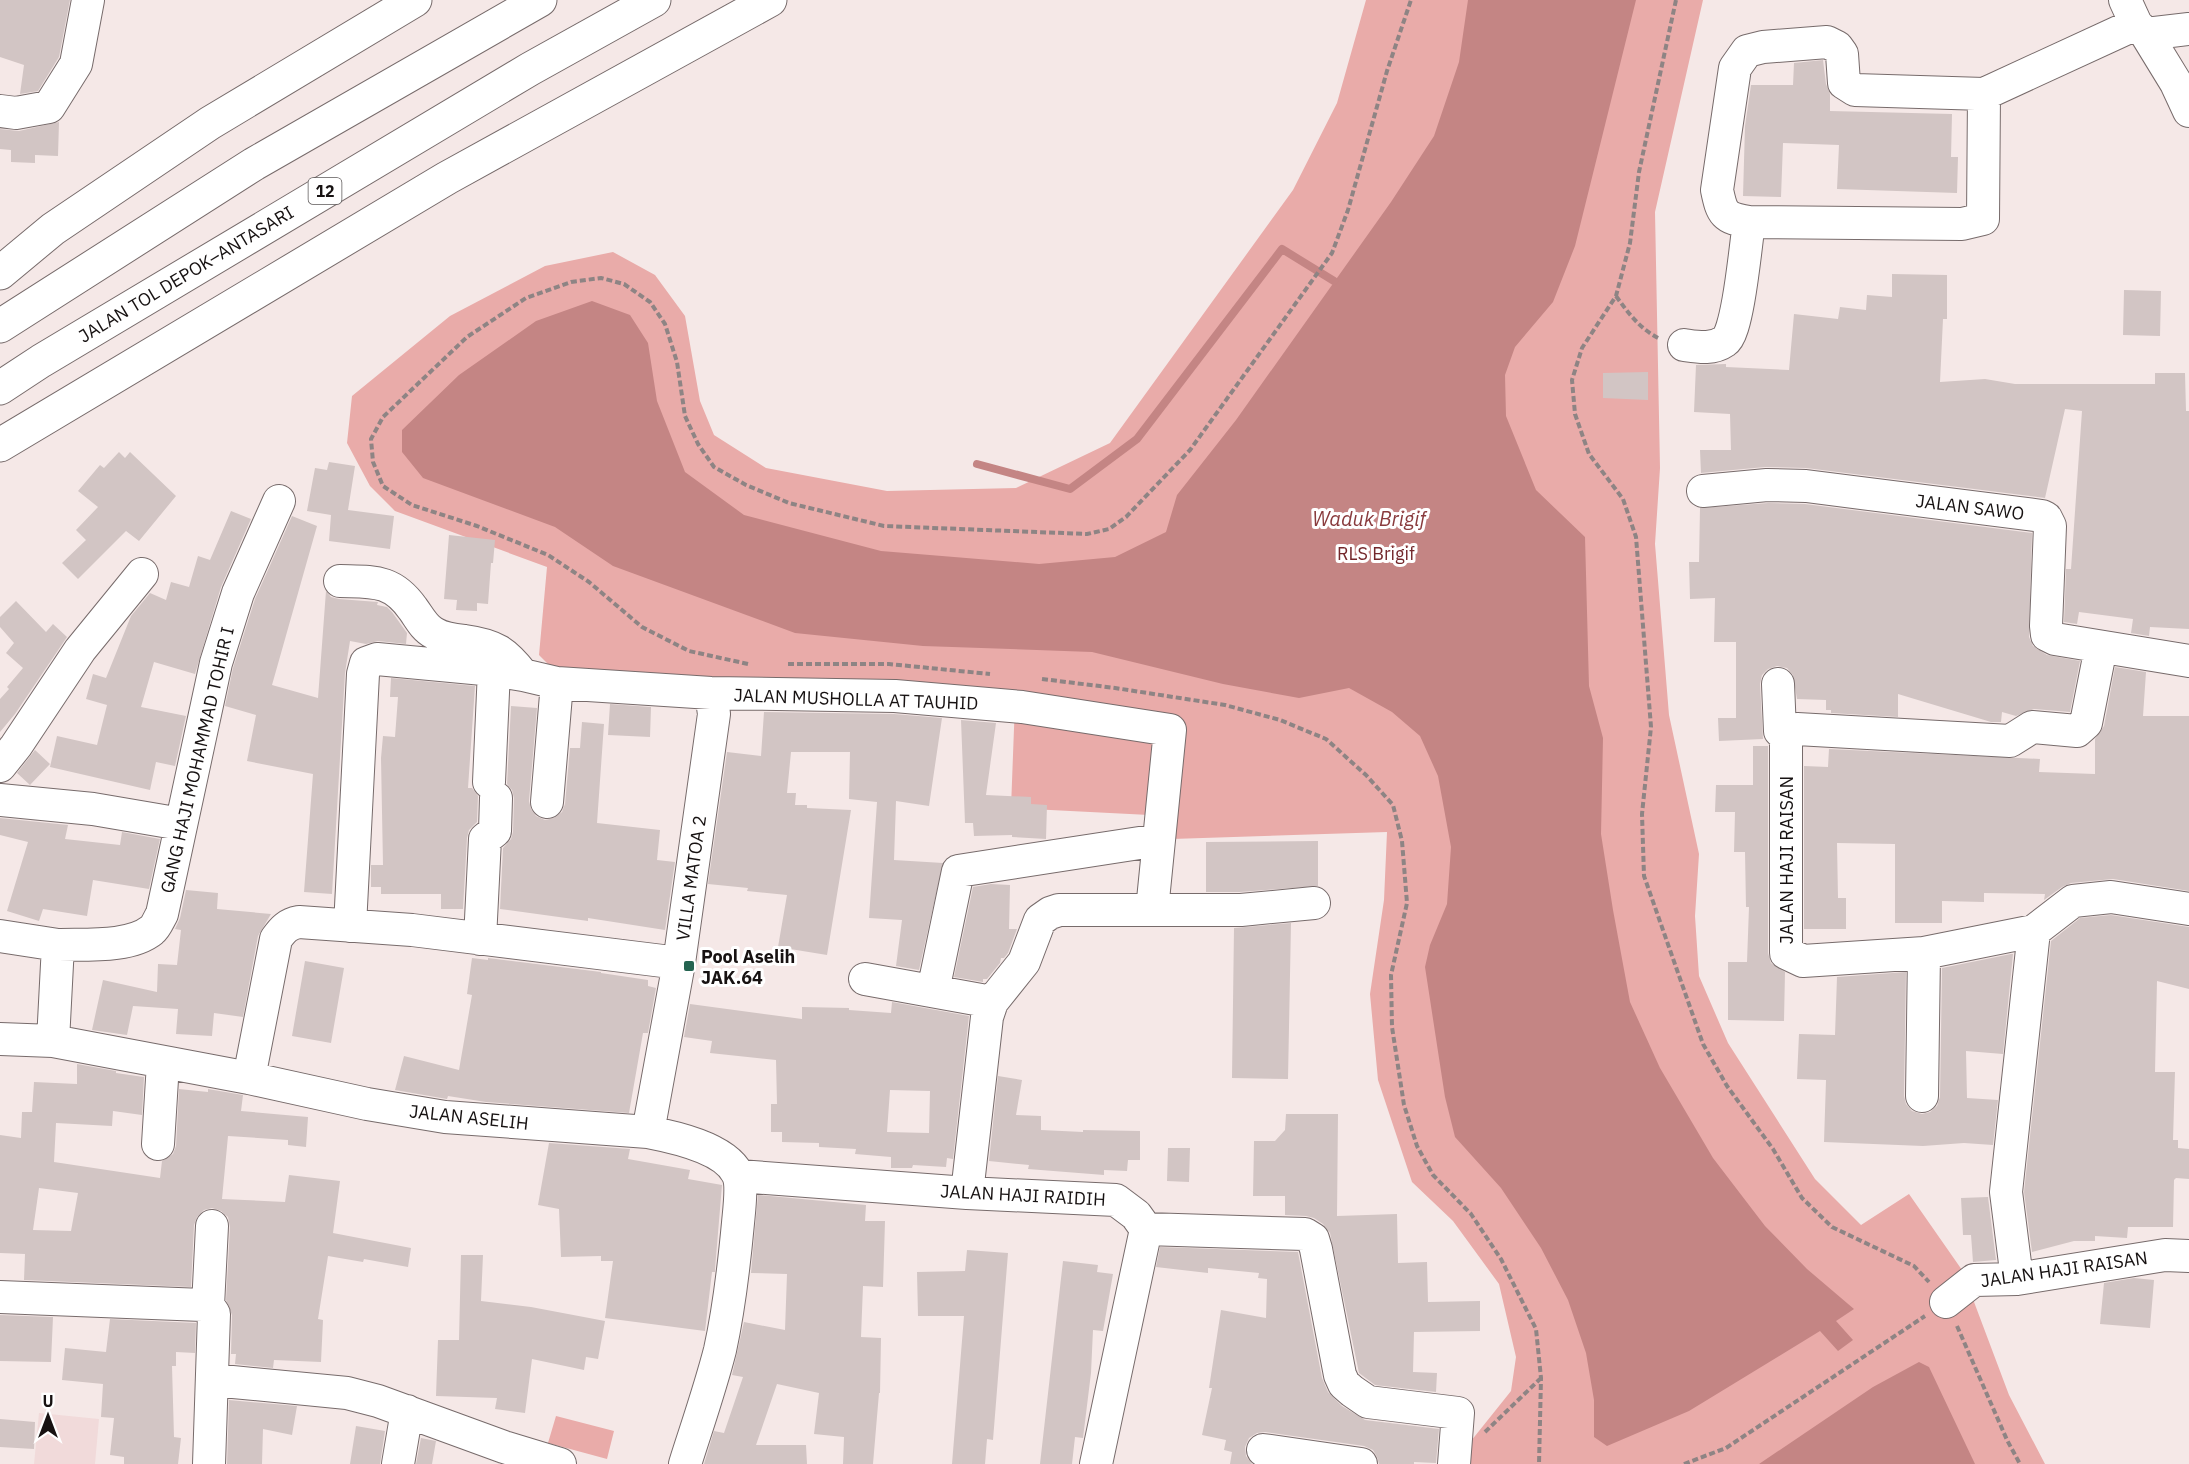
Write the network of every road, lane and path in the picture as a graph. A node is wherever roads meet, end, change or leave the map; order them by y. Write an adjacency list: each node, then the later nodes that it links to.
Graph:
1 (88, 0): 11 (street)
2 (415, 0): 14 (highway)
3 (540, 0): 16 (highway)
4 (654, 0): 18 (highway, JALAN TOL DEPOK–ANTASARI / 12)
5 (770, 0): 19 (highway)
6 (1411, 0): 27 (path)
7 (1676, 0): 15 (path)
8 (2136, 19): 9 (street); 10 (street); 12 (street)
9 (2189, 29)
10 (1983, 94): 13 (street); 13 (street)
11 (0, 111)
12 (2189, 111)
13 (1749, 222): 17 (street)
14 (0, 273)
15 (1616, 296): 17 (path); 67 (path)
16 (0, 326)
17 (1684, 345)
18 (0, 388)
19 (0, 445)
20 (1703, 490): 24 (street, JALAN SAWO)
21 (279, 501): 38 (street, GANG HAJI MOHAMMAD TOHIR I)
22 (142, 574): 35 (street)
23 (340, 581): 28 (street)
24 (2101, 647): 25 (street, JALAN SAWO); 34 (street)
25 (2189, 661)
26 (783, 664): 29 (path)
27 (752, 665)
28 (509, 673): 31 (street); 43 (street); 46 (street)
29 (993, 674)
30 (1037, 679): 69 (path)
31 (556, 683): 33 (street); 37 (street)
32 (1778, 684): 34 (street)
33 (711, 693): 39 (street, JALAN MUSHOLLA AT TAUHID); 49 (street, VILLA MATOA 2)
34 (1786, 737): 48 (street, JALAN HAJI RAISAN)
35 (0, 766)
36 (0, 800): 38 (street)
37 (547, 802)
38 (181, 824): 47 (street, GANG HAJI MOHAMMAD TOHIR I)
39 (1159, 840): 42 (street, JALAN MUSHOLLA AT TAUHID); 51 (street)
40 (1314, 903): 42 (street)
41 (2189, 909): 44 (street, JALAN HAJI RAISAN)
42 (1152, 910): 52 (street)
43 (350, 926): 46 (street); 56 (street)
44 (2034, 931): 48 (street, JALAN HAJI RAISAN); 65 (street)
45 (0, 936): 47 (street)
46 (480, 939): 49 (street)
47 (58, 945): 54 (street)
48 (1924, 953): 57 (street)
49 (679, 963): 58 (street, VILLA MATOA 2)
50 (865, 979): 51 (street)
51 (933, 991): 52 (street)
52 (992, 1002): 61 (street)
53 (0, 1039): 54 (street, JALAN ASELIH)
54 (53, 1041): 55 (street, JALAN ASELIH)
55 (163, 1063): 56 (street, JALAN ASELIH); 59 (street)
56 (249, 1078): 58 (street, JALAN ASELIH)
57 (1922, 1096)
58 (648, 1132): 60 (street, JALAN ASELIH)
59 (158, 1144)
60 (739, 1176): 61 (street, JALAN HAJI RAIDIH); 77 (street)
61 (967, 1193): 63 (street, JALAN HAJI RAIDIH)
62 (212, 1226): 68 (street)
63 (1146, 1229): 78 (street); 80 (street)
64 (2189, 1256): 65 (street, JALAN HAJI RAISAN)
65 (2017, 1279): 67 (street, JALAN HAJI RAISAN)
66 (0, 1297): 68 (street)
67 (1946, 1302): 82 (path); 83 (path)
68 (206, 1305): 70 (street)
69 (1541, 1378): 72 (path); 81 (path)
70 (212, 1380): 71 (street); 74 (street)
71 (407, 1411): 75 (street); 76 (street)
72 (1482, 1438)
73 (1263, 1450): 79 (street)
74 (209, 1464)
75 (398, 1464)
76 (560, 1464)
77 (685, 1464)
78 (1096, 1464)
79 (1361, 1464)
80 (1454, 1464)
81 (1539, 1464)
82 (1684, 1464)
83 (2020, 1464)

